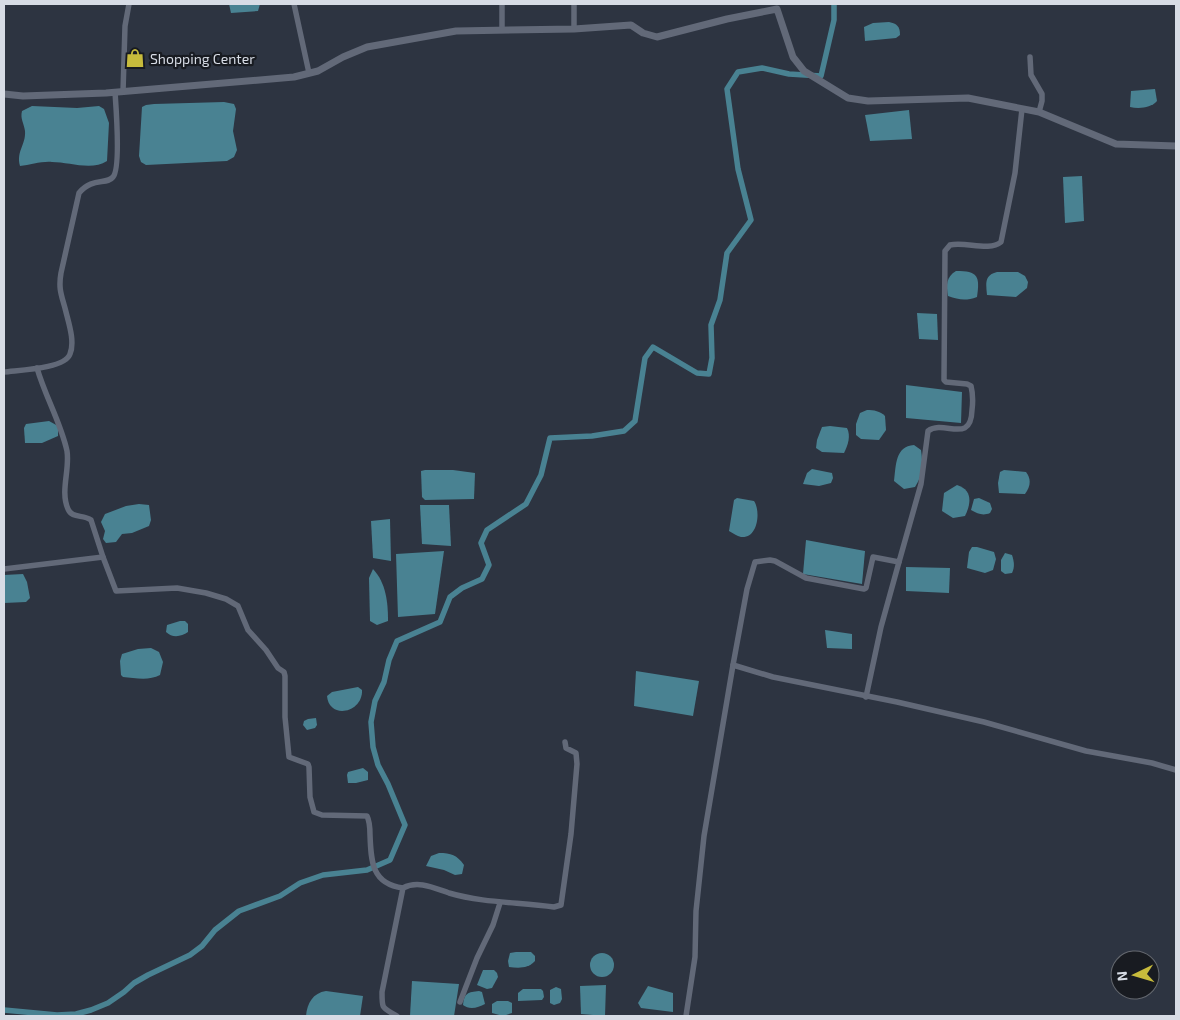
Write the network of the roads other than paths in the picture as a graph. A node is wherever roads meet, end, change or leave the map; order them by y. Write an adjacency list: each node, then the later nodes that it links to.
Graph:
1 (129, 4): 10 (street)
2 (294, 4): 9 (street)
3 (502, 4): 7 (street)
4 (574, 4): 6 (street)
5 (777, 6): 6 (street); 12 (street)
6 (574, 29): 7 (street)
7 (502, 30): 9 (street)
8 (1030, 57): 13 (street)
9 (309, 73): 10 (street)
10 (119, 92): 11 (street); 15 (street)
11 (4, 94)
12 (1022, 110): 13 (street); 18 (street)
13 (1039, 112): 14 (street)
14 (1176, 146)
15 (37, 368): 16 (street); 17 (street)
16 (4, 372)
17 (103, 557): 19 (street); 24 (street)
18 (900, 562): 20 (street); 21 (street)
19 (4, 569)
20 (733, 665): 21 (street); 28 (street)
21 (866, 697): 23 (street)
22 (565, 742): 25 (street)
23 (1176, 770)
24 (404, 888): 25 (street); 27 (street)
25 (500, 903): 26 (street)
26 (460, 1002)
27 (396, 1016)
28 (686, 1016)

